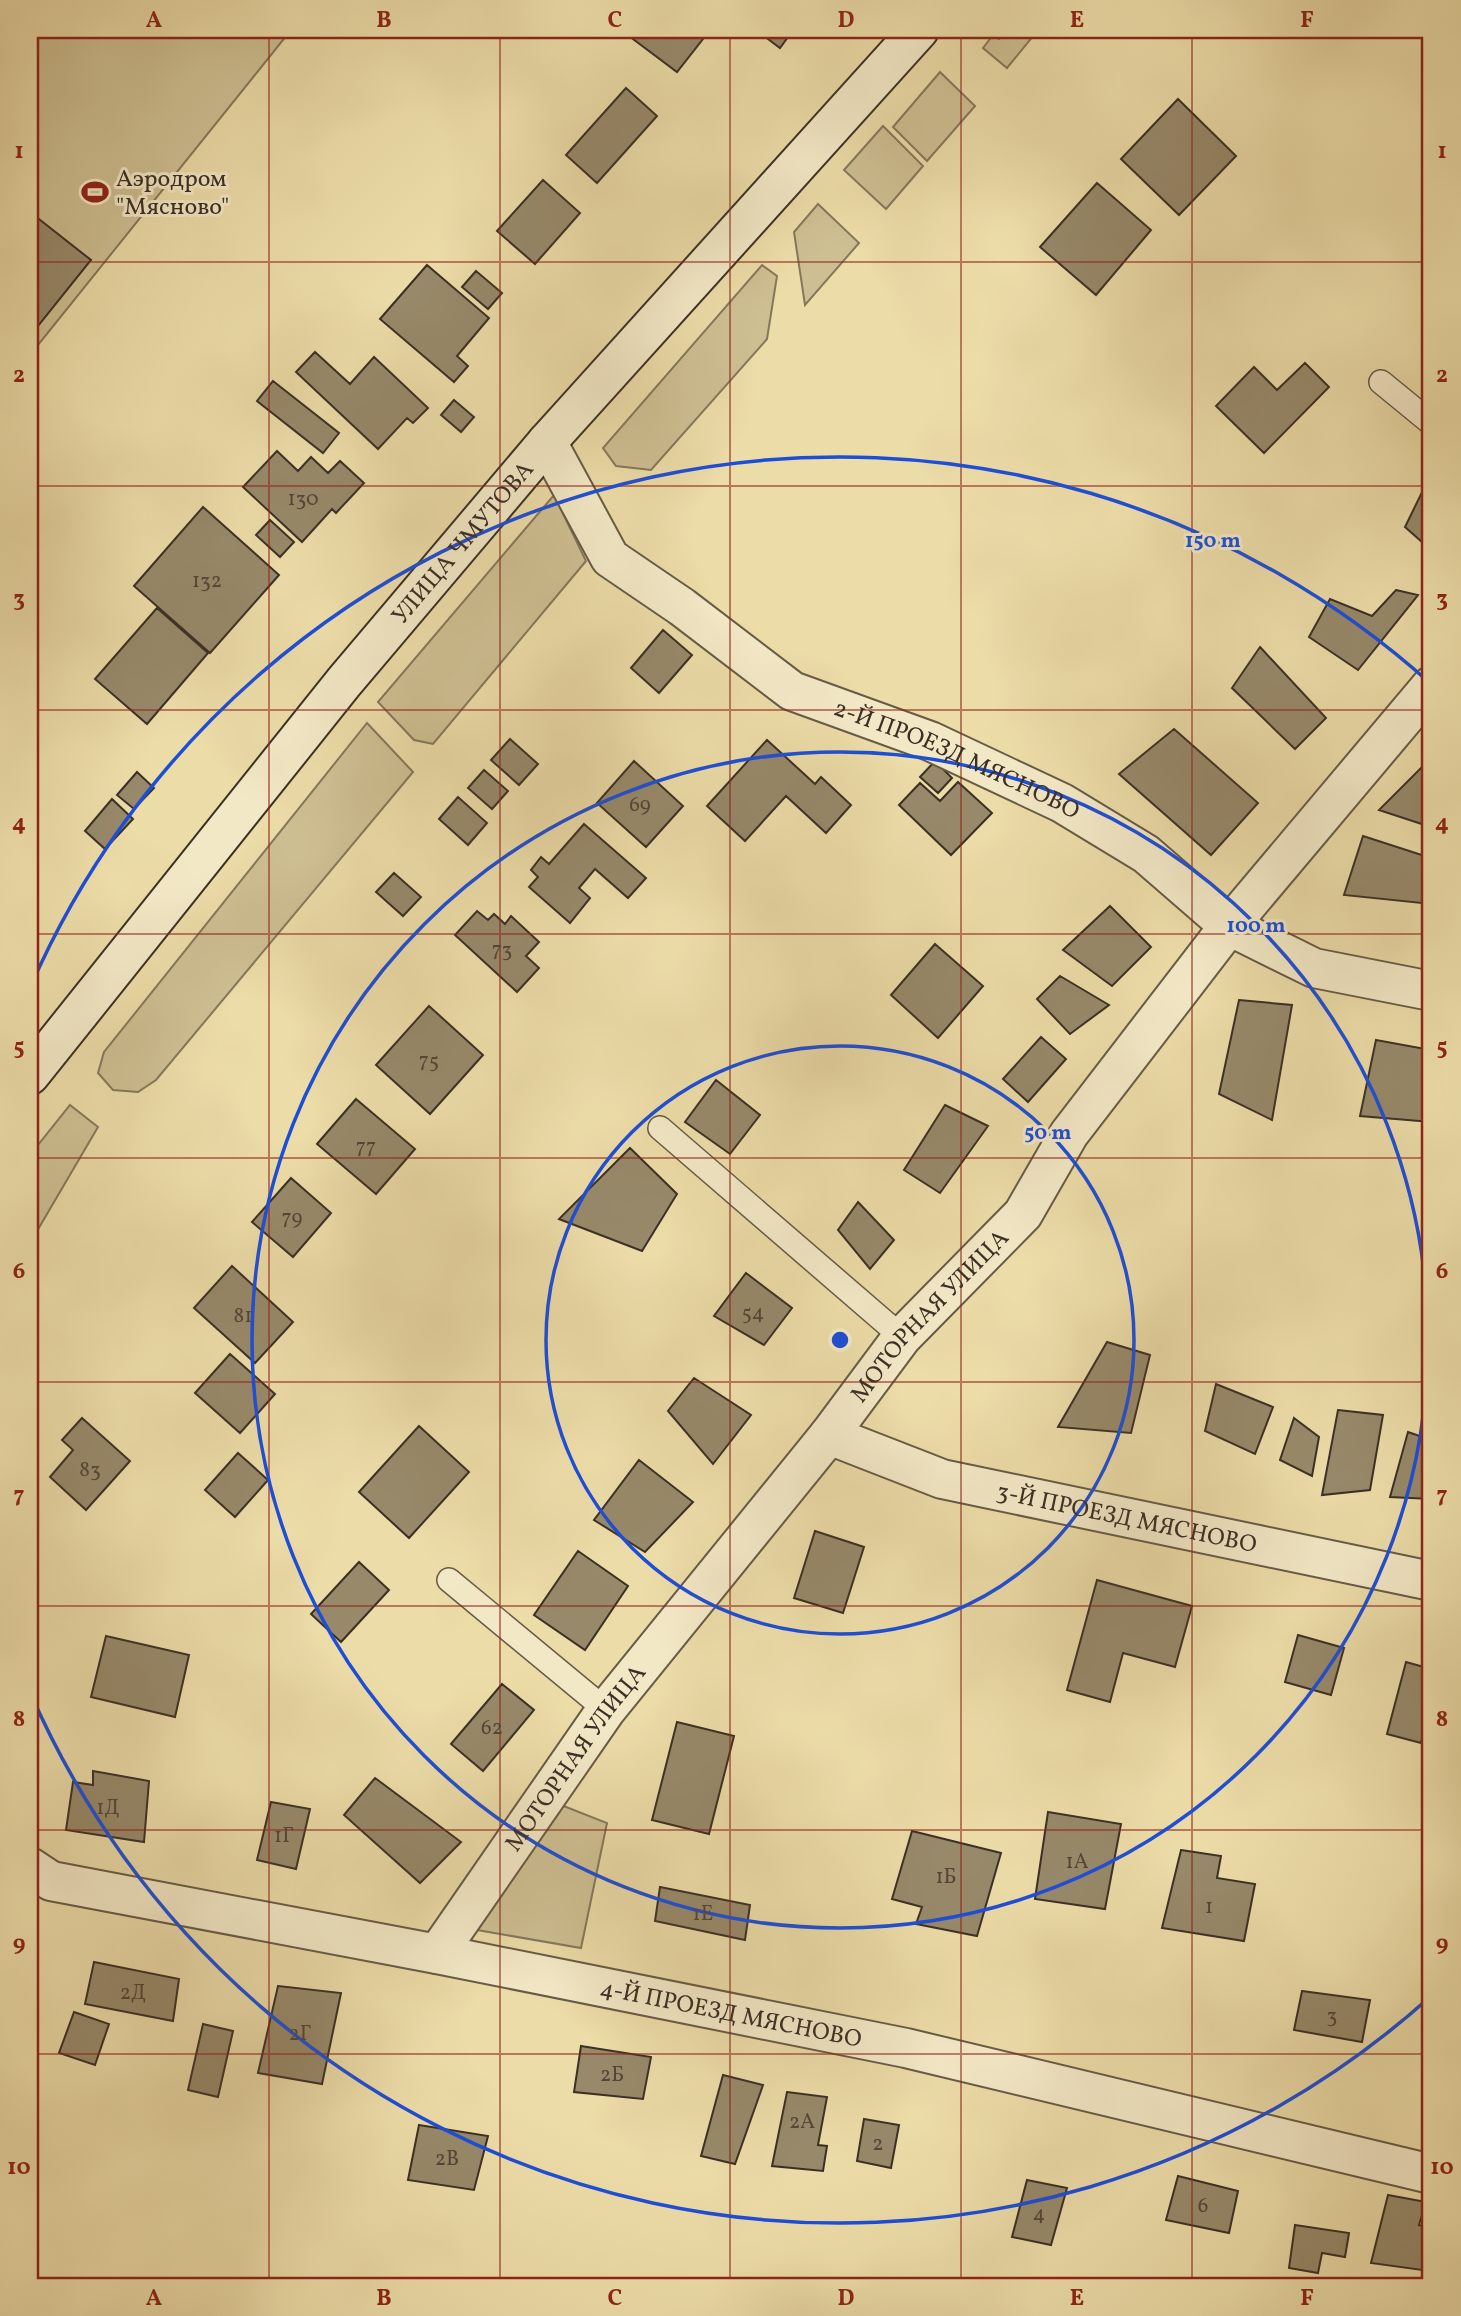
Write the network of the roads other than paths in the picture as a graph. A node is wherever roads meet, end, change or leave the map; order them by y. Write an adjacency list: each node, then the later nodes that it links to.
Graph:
1 (919, 30): 4 (street, УЛИЦА ЧМУТОВА)
2 (1381, 382): 3 (lane)
3 (1431, 423)
4 (547, 442): 6 (street, 2-Й ПРОЕЗД МЯСНОВО); 8 (street, УЛИЦА ЧМУТОВА)
5 (1431, 686): 6 (street, МОТОРНАЯ УЛИЦА)
6 (1229, 926): 7 (street, 2-Й ПРОЕЗД МЯСНОВО); 10 (street, МОТОРНАЯ УЛИЦА)
7 (1431, 991)
8 (30, 1075)
9 (660, 1128): 10 (lane)
10 (902, 1337): 11 (street, МОТОРНАЯ УЛИЦА)
11 (829, 1435): 13 (street, 3-Й ПРОЕЗД МЯСНОВО); 14 (street, МОТОРНАЯ УЛИЦА)
12 (449, 1580): 14 (lane)
13 (1431, 1581)
14 (606, 1710): 16 (street, МОТОРНАЯ УЛИЦА)
15 (30, 1867): 16 (street, 4-Й ПРОЕЗД МЯСНОВО)
16 (437, 1954): 17 (street, 4-Й ПРОЕЗД МЯСНОВО)
17 (1431, 2174)

